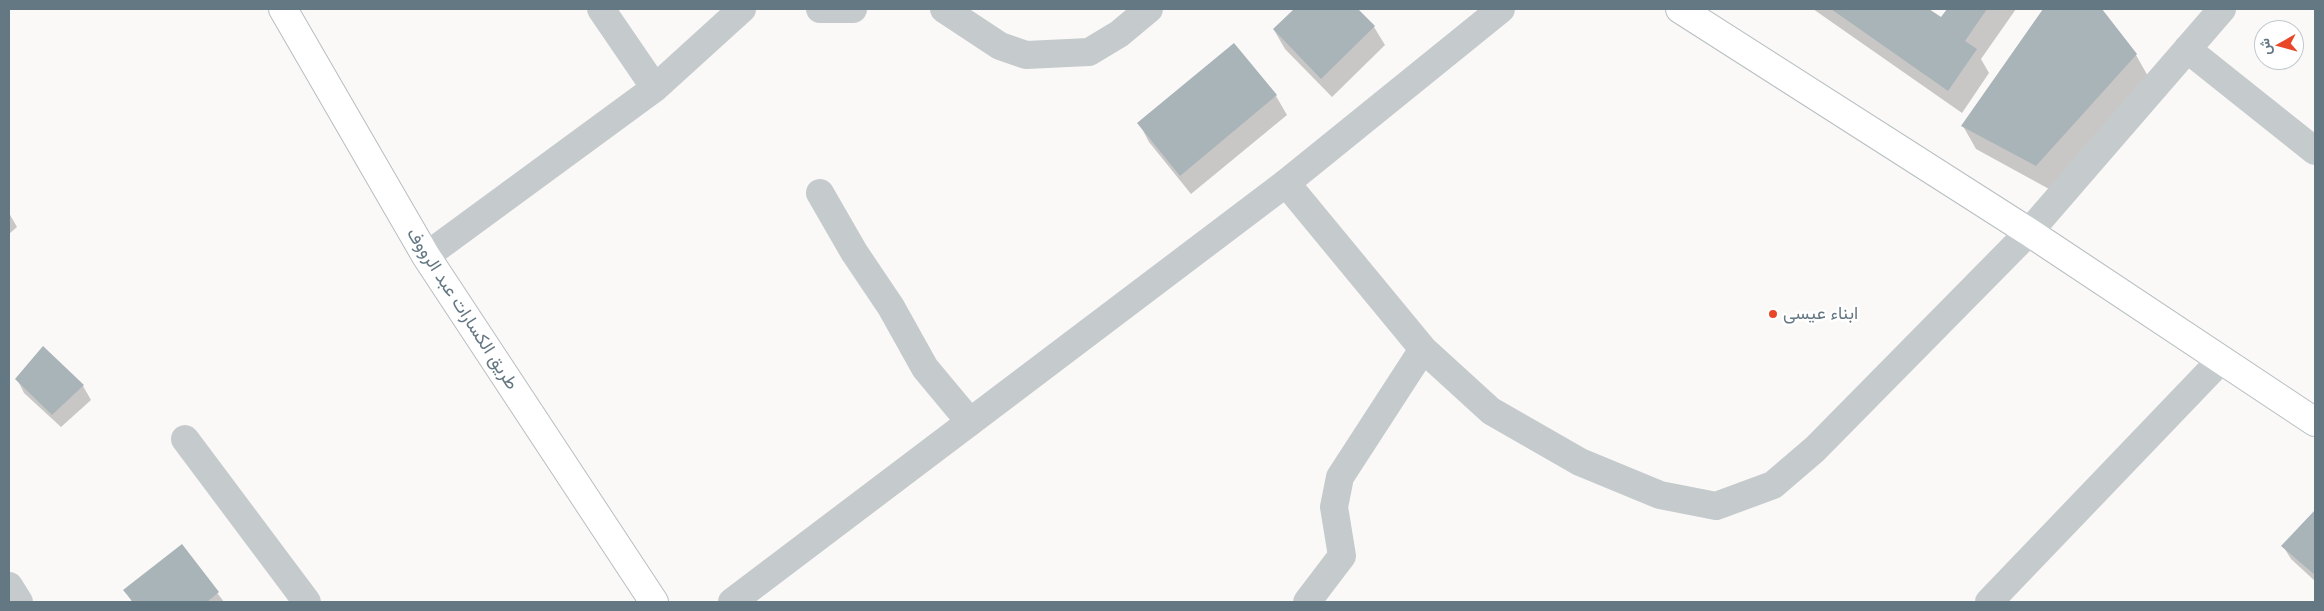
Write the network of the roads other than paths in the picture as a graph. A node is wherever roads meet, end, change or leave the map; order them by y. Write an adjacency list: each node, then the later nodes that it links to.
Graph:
1 (283, 9): 17 (main road, طريق الكسارات عبد الرووف)
2 (601, 9): 12 (street)
3 (742, 9): 12 (street)
4 (820, 9): 5 (street)
5 (852, 9)
6 (944, 9): 7 (street)
7 (1149, 9)
8 (1501, 9): 14 (street)
9 (1680, 9): 16 (main road)
10 (2222, 9): 11 (street)
11 (2188, 49): 13 (street); 16 (street)
12 (655, 88): 17 (street)
13 (2315, 151)
14 (1286, 183): 18 (street); 20 (street)
15 (820, 194): 20 (street)
16 (2029, 232): 18 (street); 19 (main road)
17 (426, 256): 26 (main road, طريق الكسارات عبد الرووف)
18 (1423, 349): 28 (street)
19 (2221, 360): 21 (main road); 29 (street)
20 (970, 422): 27 (street)
21 (2315, 422)
22 (185, 439): 25 (street)
23 (9, 586): 24 (street)
24 (19, 602)
25 (307, 602)
26 (654, 602)
27 (732, 602)
28 (1307, 602)
29 (1988, 602)

